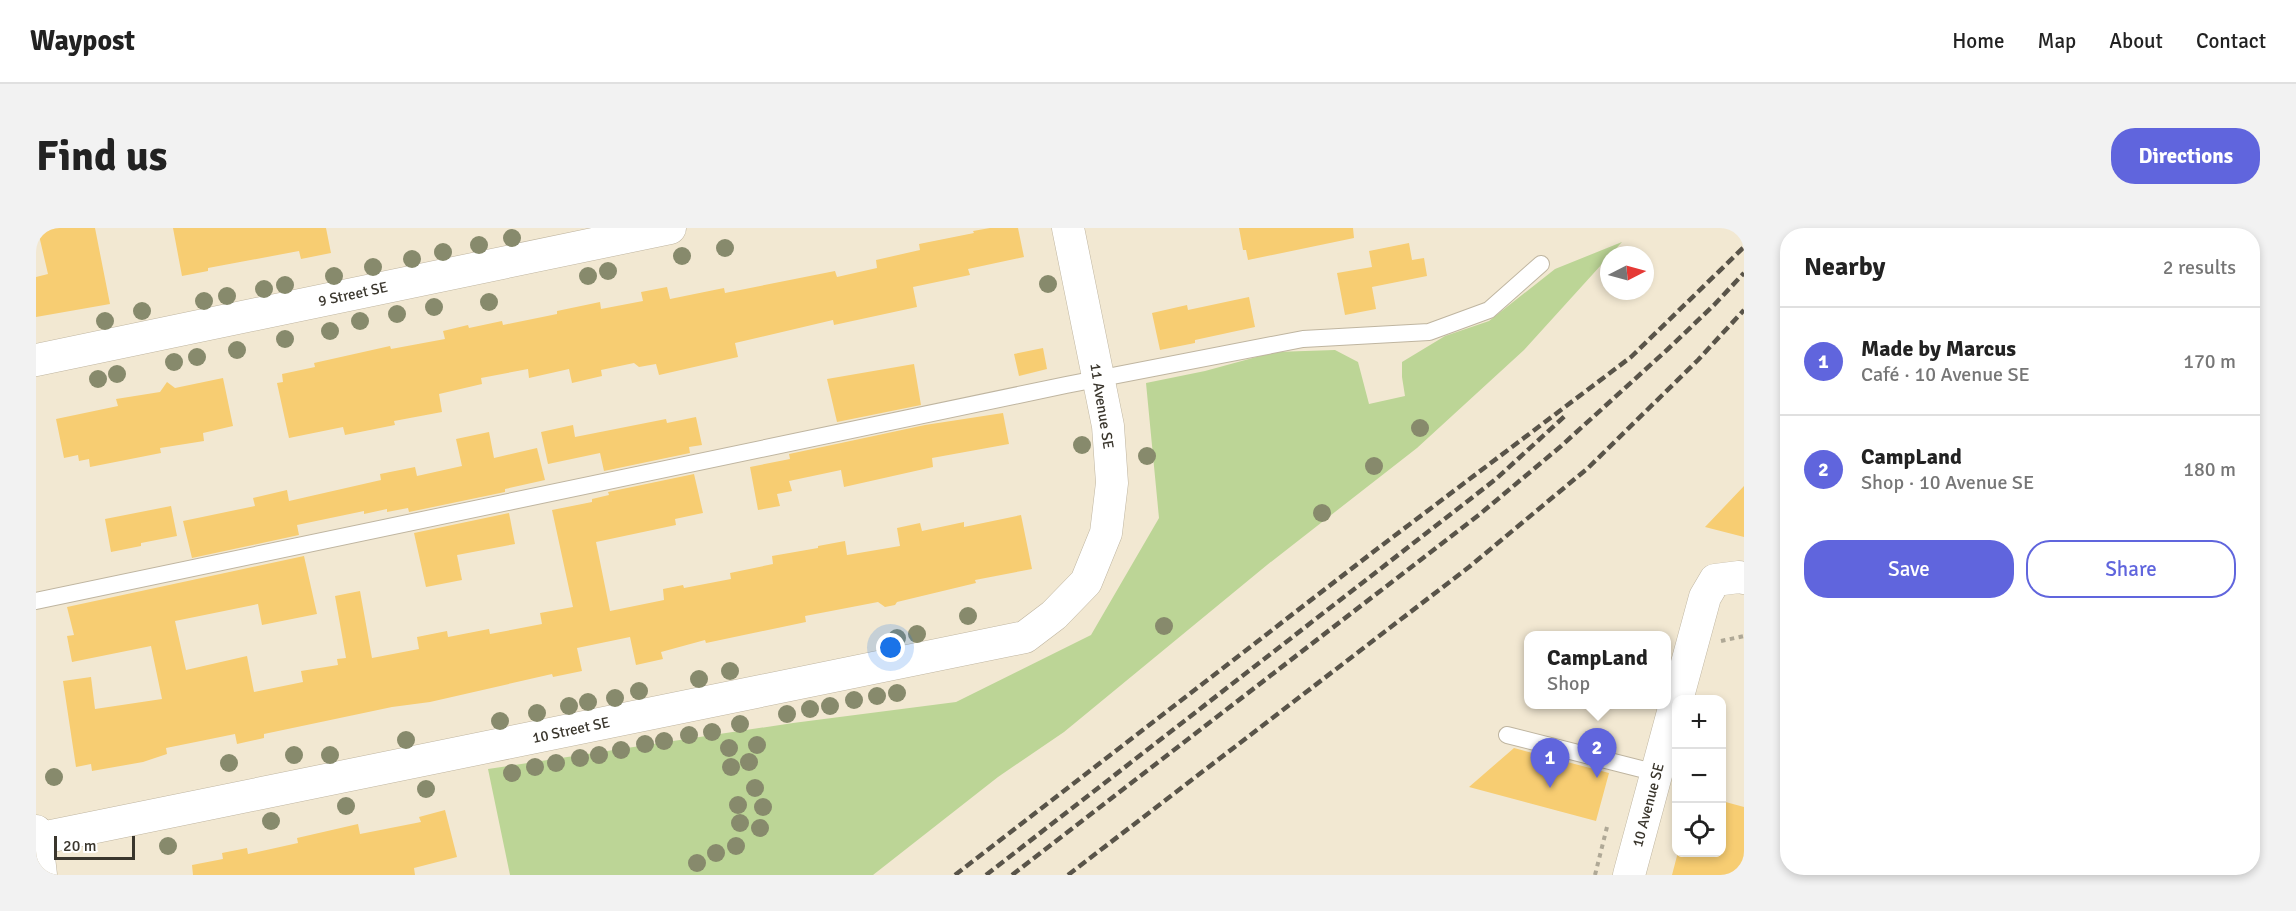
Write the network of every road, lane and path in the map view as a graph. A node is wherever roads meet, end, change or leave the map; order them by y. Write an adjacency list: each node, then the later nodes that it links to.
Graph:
1 (670, 228): 4 (street, 9 Street SE)
2 (1068, 228): 5 (street, 11 Avenue SE)
3 (1542, 264): 5 (lane)
4 (36, 360)
5 (1099, 379): 7 (street, 11 Avenue SE); 8 (lane)
6 (1730, 579): 11 (street, 10 Avenue SE)
7 (1086, 582): 16 (street, 10 Street SE)
8 (36, 601)
9 (1744, 636): 10 (path)
10 (1721, 641)
11 (1678, 695)
12 (1672, 718): 14 (street, 10 Avenue SE)
13 (1507, 735): 14 (lane)
14 (1657, 773): 19 (street, 10 Avenue SE)
15 (1607, 827): 18 (path)
16 (36, 835): 17 (street)
17 (41, 875)
18 (1595, 875)
19 (1629, 875)

